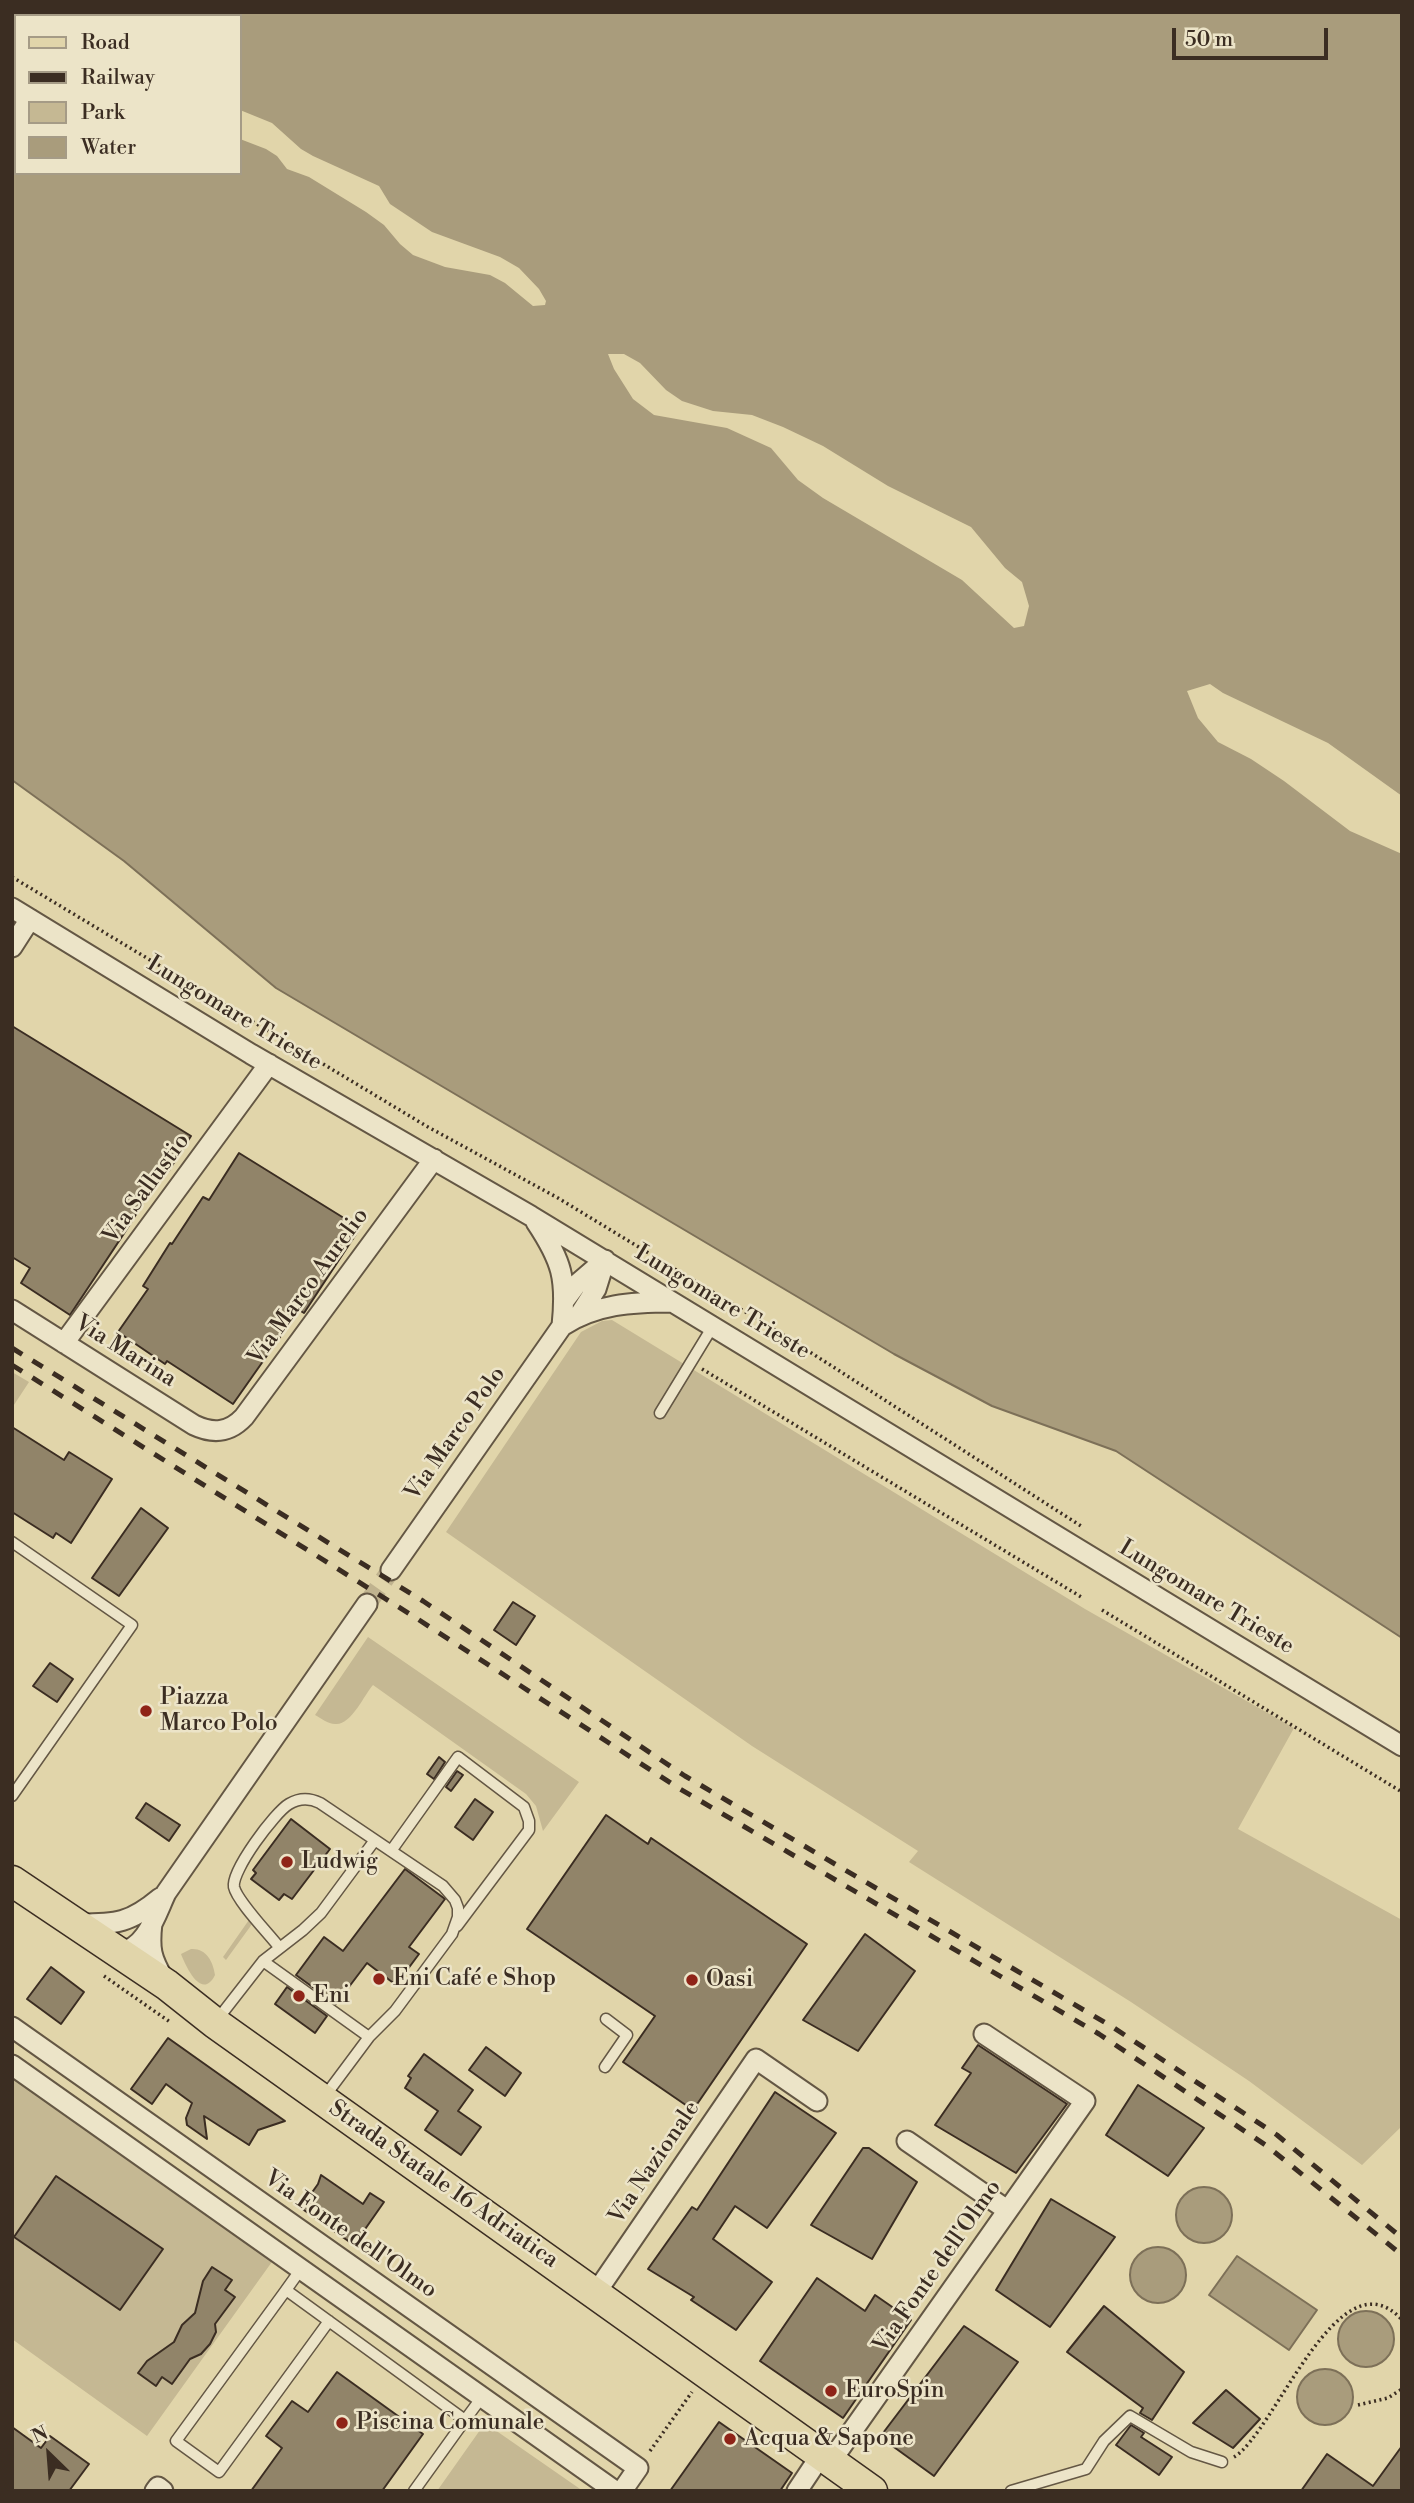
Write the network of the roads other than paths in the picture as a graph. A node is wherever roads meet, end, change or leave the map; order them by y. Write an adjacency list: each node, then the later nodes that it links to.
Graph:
1 (12, 908): 2 (street, Lungomare Trieste)
2 (30, 919): 3 (street); 4 (street, Lungomare Trieste)
3 (12, 947)
4 (268, 1064): 5 (street, Lungomare Trieste); 14 (street, Via Sallustio)
5 (434, 1159): 6 (street, Lungomare Trieste); 16 (street, Via Marco Aurelio)
6 (531, 1216): 7 (street, Lungomare Trieste); 8 (street)
7 (605, 1260): 8 (street); 9 (street, Lungomare Trieste); 11 (street, Via Marco Polo)
8 (564, 1301): 12 (street)
9 (673, 1301): 11 (street, Via Marco Polo); 13 (street, Lungomare Trieste)
10 (12, 1310): 14 (street, Via Marina)
11 (580, 1314): 12 (street, Via Marco Polo)
12 (562, 1326): 18 (street, Via Marco Polo)
13 (713, 1326): 15 (lane); 20 (street, Lungomare Trieste)
14 (64, 1343): 16 (street, Via Marina)
15 (660, 1413)
16 (214, 1431)
17 (12, 1542): 21 (lane)
18 (391, 1570)
19 (367, 1604): 25 (street)
20 (1402, 1746)
21 (12, 1796)
22 (375, 1840): 23 (lane); 29 (lane); 29 (lane)
23 (391, 1851): 28 (lane); 28 (lane)
24 (12, 1881): 27 (main road, Strada Statale 16 Adriatica)
25 (166, 1892): 26 (street); 27 (street)
26 (152, 1922): 30 (street); 32 (street)
27 (75, 1924): 30 (main road, Strada Statale 16 Adriatica)
28 (452, 1934): 37 (lane)
29 (279, 1947): 31 (lane)
30 (119, 1952): 32 (main road, Strada Statale 16 Adriatica)
31 (263, 1961): 34 (lane); 37 (lane)
32 (167, 1985): 34 (main road, Strada Statale 16 Adriatica)
33 (606, 2020): 39 (lane)
34 (215, 2023): 40 (main road, Strada Statale 16 Adriatica)
35 (12, 2027): 56 (street, Via Fonte dell'Olmo)
36 (984, 2034): 43 (street, Via Fonte dell'Olmo)
37 (369, 2037): 40 (lane)
38 (12, 2064): 44 (street)
39 (605, 2067)
40 (323, 2100): 46 (main road, Strada Statale 16 Adriatica)
41 (817, 2101): 46 (street, Via Nazionale)
42 (907, 2141): 43 (street)
43 (1007, 2210): 50 (street, Via Fonte dell'Olmo)
44 (301, 2269): 45 (lane); 48 (street)
45 (286, 2290): 47 (lane); 47 (lane)
46 (596, 2294): 50 (main road, Strada Statale 16 Adriatica)
47 (329, 2321): 49 (lane)
48 (482, 2397): 49 (lane); 55 (street)
49 (465, 2420): 54 (lane)
50 (826, 2458): 57 (street); 58 (main road, Strada Statale 16 Adriatica)
51 (1222, 2462): 59 (lane)
52 (155, 2491): 53 (street)
53 (163, 2491)
54 (414, 2491)
55 (615, 2491)
56 (622, 2491)
57 (797, 2491)
58 (872, 2491)
59 (1011, 2491)

